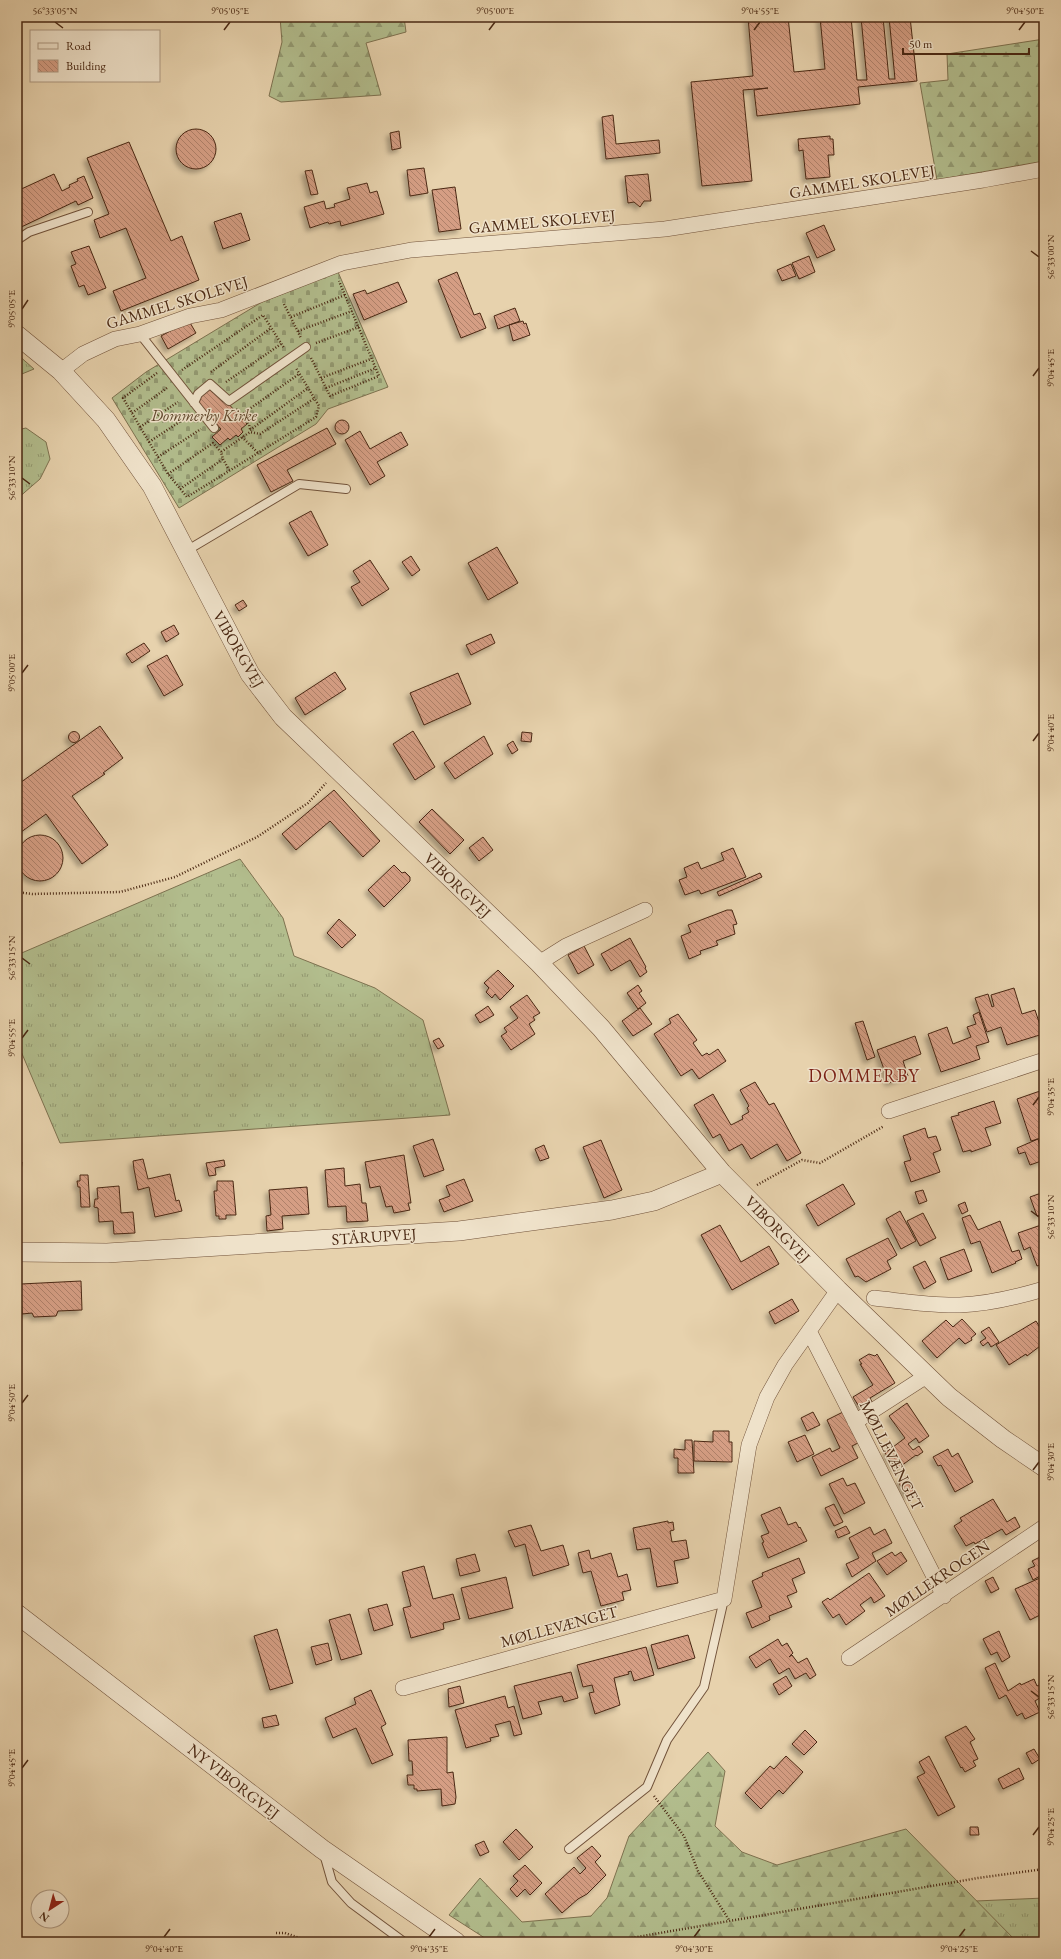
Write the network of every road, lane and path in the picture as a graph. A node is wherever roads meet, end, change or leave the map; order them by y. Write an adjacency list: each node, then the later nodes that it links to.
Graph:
1 (1044, 169): 12 (street, GAMMEL SKOLEVEJ)
2 (88, 212): 3 (lane)
3 (17, 240)
4 (339, 280): 5 (path)
5 (345, 295): 7 (path); 8 (path)
6 (284, 304): 8 (path)
7 (352, 311): 9 (path); 11 (path)
8 (291, 317): 11 (path)
9 (358, 327): 15 (path); 16 (path)
10 (271, 328): 19 (path)
11 (298, 332): 15 (path)
12 (140, 334): 18 (street, GAMMEL SKOLEVEJ); 22 (lane)
13 (17, 335): 18 (street, VIBORGVEJ)
14 (281, 344): 25 (path)
15 (306, 347): 21 (path); 28 (lane)
16 (372, 359): 17 (path); 21 (path)
17 (376, 368): 24 (path); 24 (path)
18 (61, 371): 46 (street, VIBORGVEJ)
19 (209, 373)
20 (300, 374): 31 (path)
21 (321, 378): 24 (path)
22 (177, 381): 26 (lane); 30 (path)
23 (308, 388): 35 (path)
24 (326, 388)
25 (216, 389): 28 (lane); 29 (lane)
26 (188, 395): 29 (lane); 33 (path)
27 (315, 398): 35 (path)
28 (229, 401): 31 (path)
29 (196, 406): 34 (lane); 37 (path)
30 (132, 413)
31 (241, 415): 35 (path)
32 (204, 426): 40 (path)
33 (140, 427)
34 (214, 428)
35 (250, 431): 36 (path)
36 (242, 437): 38 (path); 39 (path)
37 (149, 442)
38 (221, 452): 41 (path); 43 (path)
39 (258, 453)
40 (158, 457)
41 (223, 459): 42 (path); 44 (path)
42 (229, 470)
43 (168, 474)
44 (180, 489)
45 (346, 489): 46 (lane)
46 (186, 552): 47 (street, VIBORGVEJ)
47 (337, 769): 48 (path); 50 (street, VIBORGVEJ)
48 (17, 892)
49 (646, 910): 50 (street)
50 (539, 963): 53 (street, VIBORGVEJ)
51 (1044, 1060): 52 (street)
52 (889, 1111): 54 (path)
53 (722, 1173): 54 (street, VIBORGVEJ); 55 (street, STÅRUPVEJ)
54 (742, 1193): 57 (street, VIBORGVEJ)
55 (17, 1252)
56 (1044, 1289): 58 (street)
57 (838, 1290): 59 (street); 60 (street, VIBORGVEJ)
58 (874, 1298)
59 (809, 1331): 61 (street, MØLLEVÆNGET); 65 (street)
60 (928, 1375): 61 (street); 62 (street, VIBORGVEJ)
61 (855, 1422): 64 (street, MØLLEVÆNGET)
62 (1044, 1467)
63 (1044, 1527): 64 (street, MØLLEKROGEN)
64 (944, 1596): 67 (street, MØLLEKROGEN)
65 (724, 1599): 68 (street, MØLLEVÆNGET); 69 (lane)
66 (17, 1614): 70 (street, NY VIBORGVEJ)
67 (850, 1658)
68 (403, 1688)
69 (647, 1787): 71 (lane); 73 (path)
70 (322, 1849): 76 (lane); 77 (street, NY VIBORGVEJ)
71 (569, 1849)
72 (1044, 1870): 73 (path)
73 (729, 1920): 78 (path)
74 (276, 1934): 75 (path)
75 (311, 1942)
76 (404, 1942)
77 (456, 1942)
78 (608, 1942)

